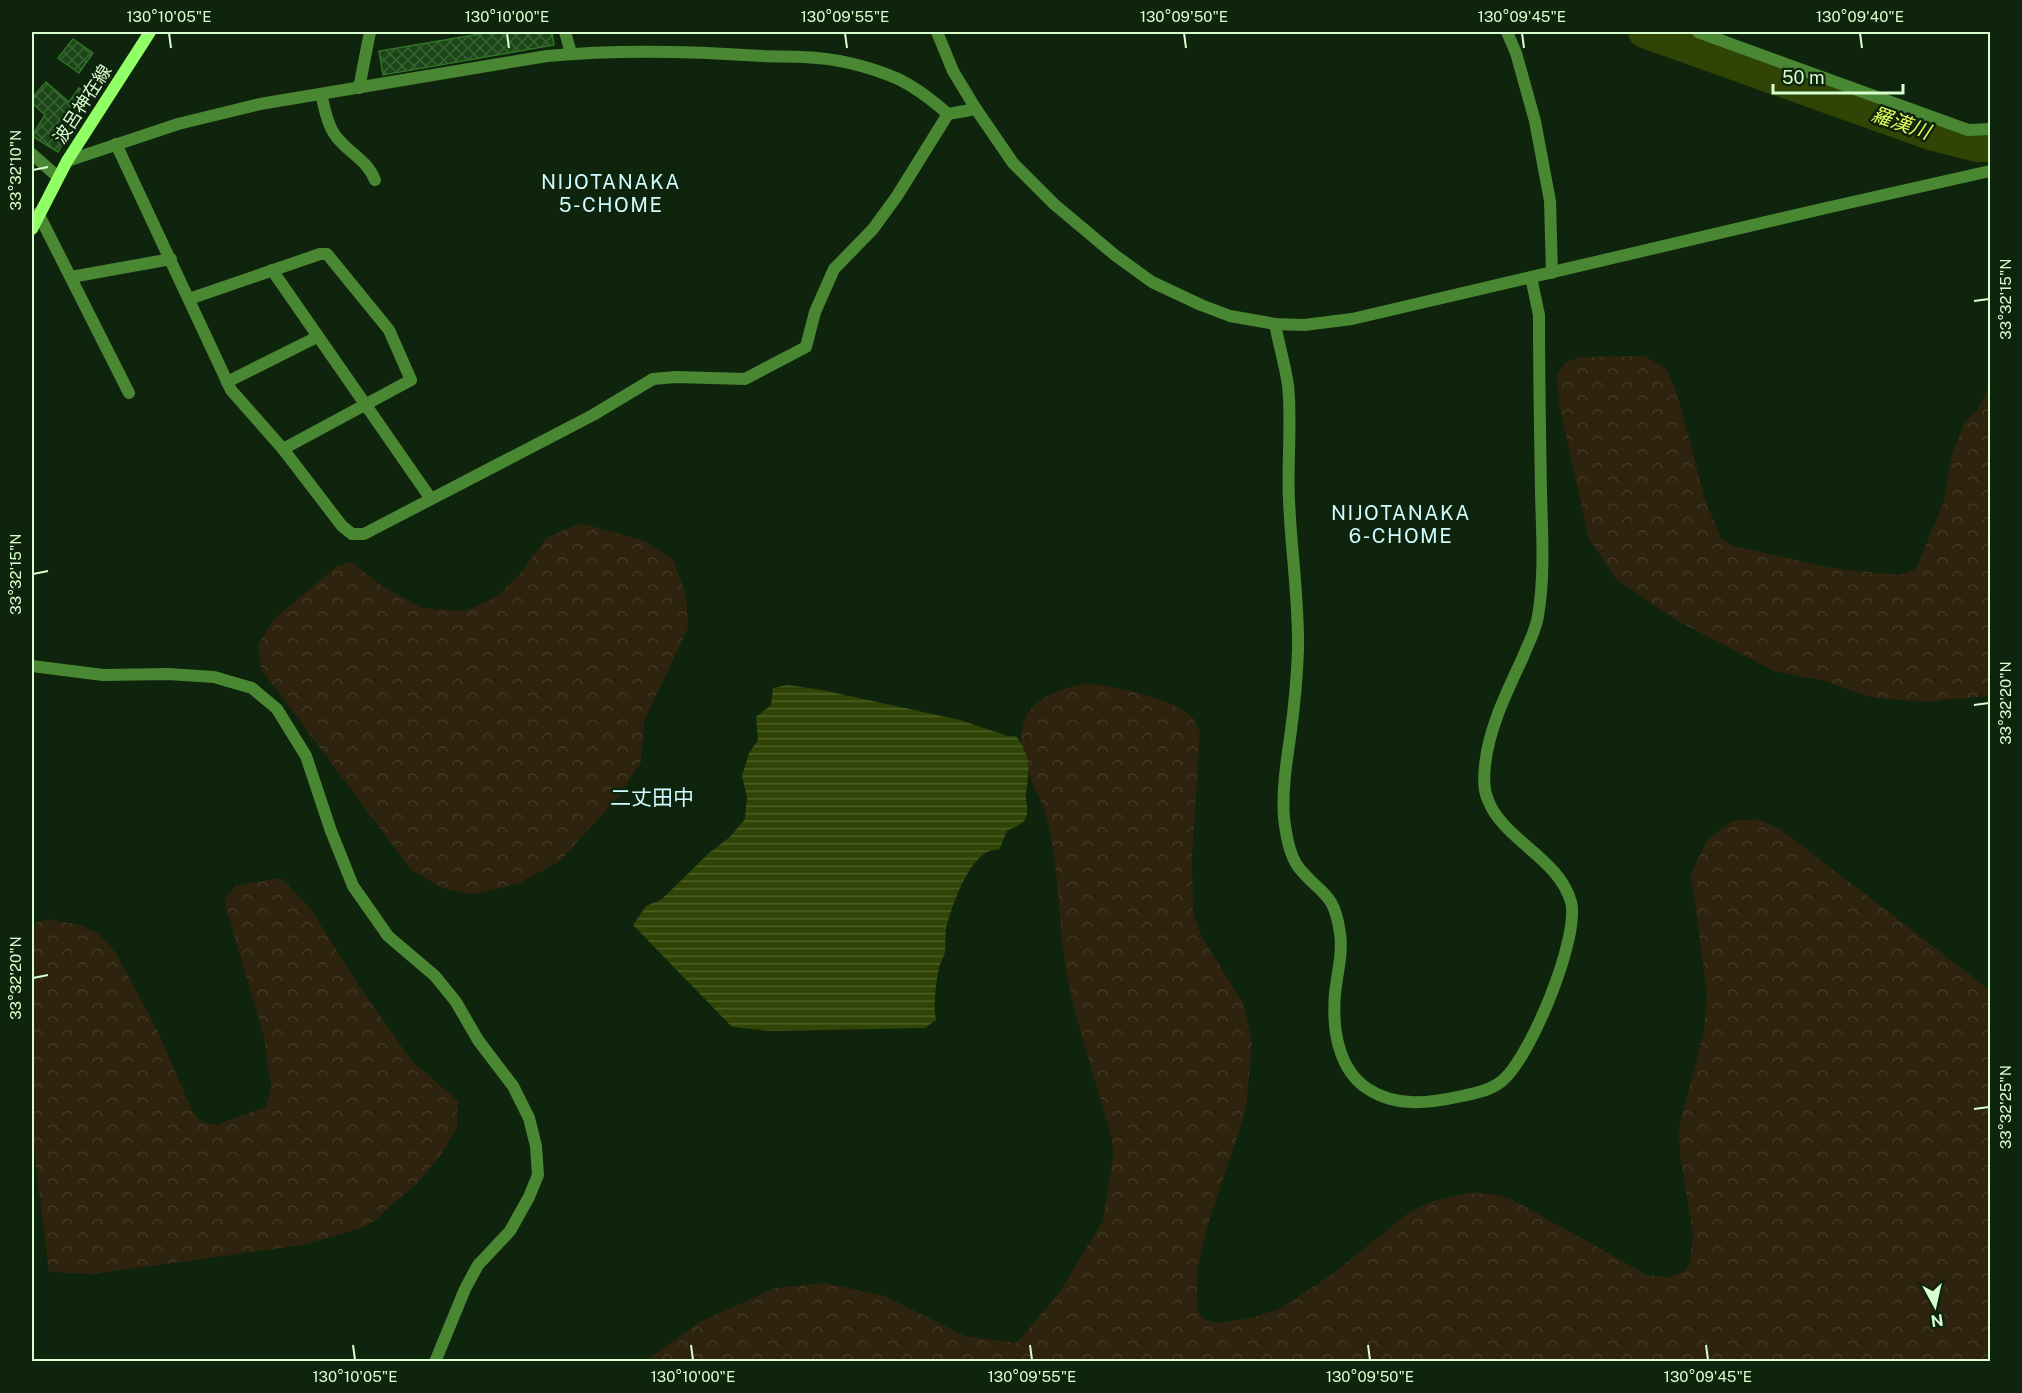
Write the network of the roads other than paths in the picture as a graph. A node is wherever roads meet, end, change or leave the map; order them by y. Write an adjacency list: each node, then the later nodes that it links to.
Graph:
1 (150, 32): 15 (main road, 波呂神在線)
2 (370, 32): 8 (street)
3 (566, 32): 7 (street)
4 (937, 32): 10 (street)
5 (1507, 32): 23 (street)
6 (1698, 32): 12 (street)
7 (571, 54): 8 (street); 11 (street)
8 (359, 88): 9 (street)
9 (321, 94): 13 (street); 18 (street)
10 (976, 109): 11 (street); 27 (street)
11 (948, 114): 33 (street)
12 (1990, 129)
13 (116, 144): 15 (street); 21 (street)
14 (32, 154): 17 (street)
15 (67, 161): 17 (main road, 波呂神在線)
16 (1990, 171): 23 (street)
17 (58, 177): 19 (main road, 波呂神在線)
18 (375, 180)
19 (39, 213): 20 (main road, 波呂神在線); 24 (street)
20 (32, 230)
21 (171, 259): 24 (street); 26 (street)
22 (272, 270): 26 (street); 28 (street); 31 (street)
23 (1552, 273): 25 (street)
24 (71, 277): 30 (street)
25 (1531, 277): 27 (street); 27 (street)
26 (189, 299): 29 (street)
27 (1275, 324)
28 (317, 338): 29 (street); 31 (street)
29 (227, 382): 32 (street)
30 (129, 393)
31 (364, 406): 32 (street); 33 (street)
32 (283, 448): 33 (street)
33 (430, 499)
34 (32, 666): 35 (street)
35 (435, 1362)

